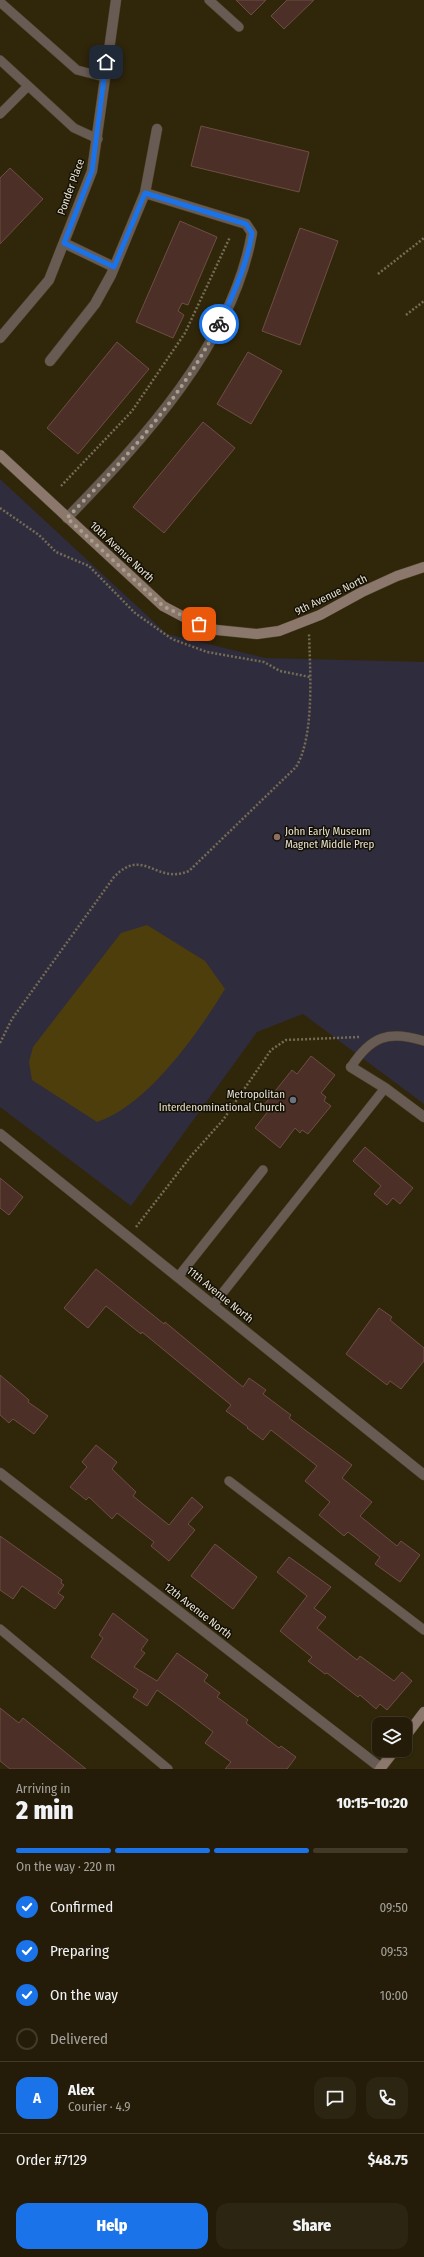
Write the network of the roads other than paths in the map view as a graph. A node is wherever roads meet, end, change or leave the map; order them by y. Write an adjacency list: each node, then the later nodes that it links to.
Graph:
1 (116, 0): 6 (street, Ponder Place)
2 (209, 0): 4 (lane)
3 (0, 2): 6 (lane)
4 (239, 27)
5 (0, 60): 7 (lane)
6 (104, 78): 10 (street, Ponder Place)
7 (28, 86): 8 (lane); 10 (lane)
8 (0, 114)
9 (157, 129): 11 (street)
10 (98, 139): 12 (street, Ponder Place)
11 (145, 193): 13 (street); 17 (street)
12 (64, 243): 13 (street); 14 (street, Ponder Place)
13 (114, 267): 15 (street)
14 (0, 338)
15 (50, 361)
16 (0, 455): 17 (street, 10th Avenue North)
17 (67, 518): 19 (street, 10th Avenue North)
18 (424, 567): 19 (street, 9th Avenue North)
19 (199, 624)
20 (424, 1040): 21 (lane)
21 (351, 1068): 22 (street)
22 (384, 1088): 23 (street); 27 (lane)
23 (424, 1117)
24 (0, 1134): 26 (street, 11th Avenue North)
25 (263, 1170): 26 (lane)
26 (178, 1277): 27 (street, 11th Avenue North)
27 (213, 1305): 29 (street, 11th Avenue North)
28 (0, 1473): 36 (street, 12th Avenue North)
29 (424, 1475)
30 (228, 1481): 32 (lane)
31 (0, 1629): 37 (lane)
32 (424, 1630)
33 (424, 1712): 34 (street)
34 (412, 1728)
35 (390, 1757): 36 (street)
36 (381, 1768)
37 (168, 1769)

